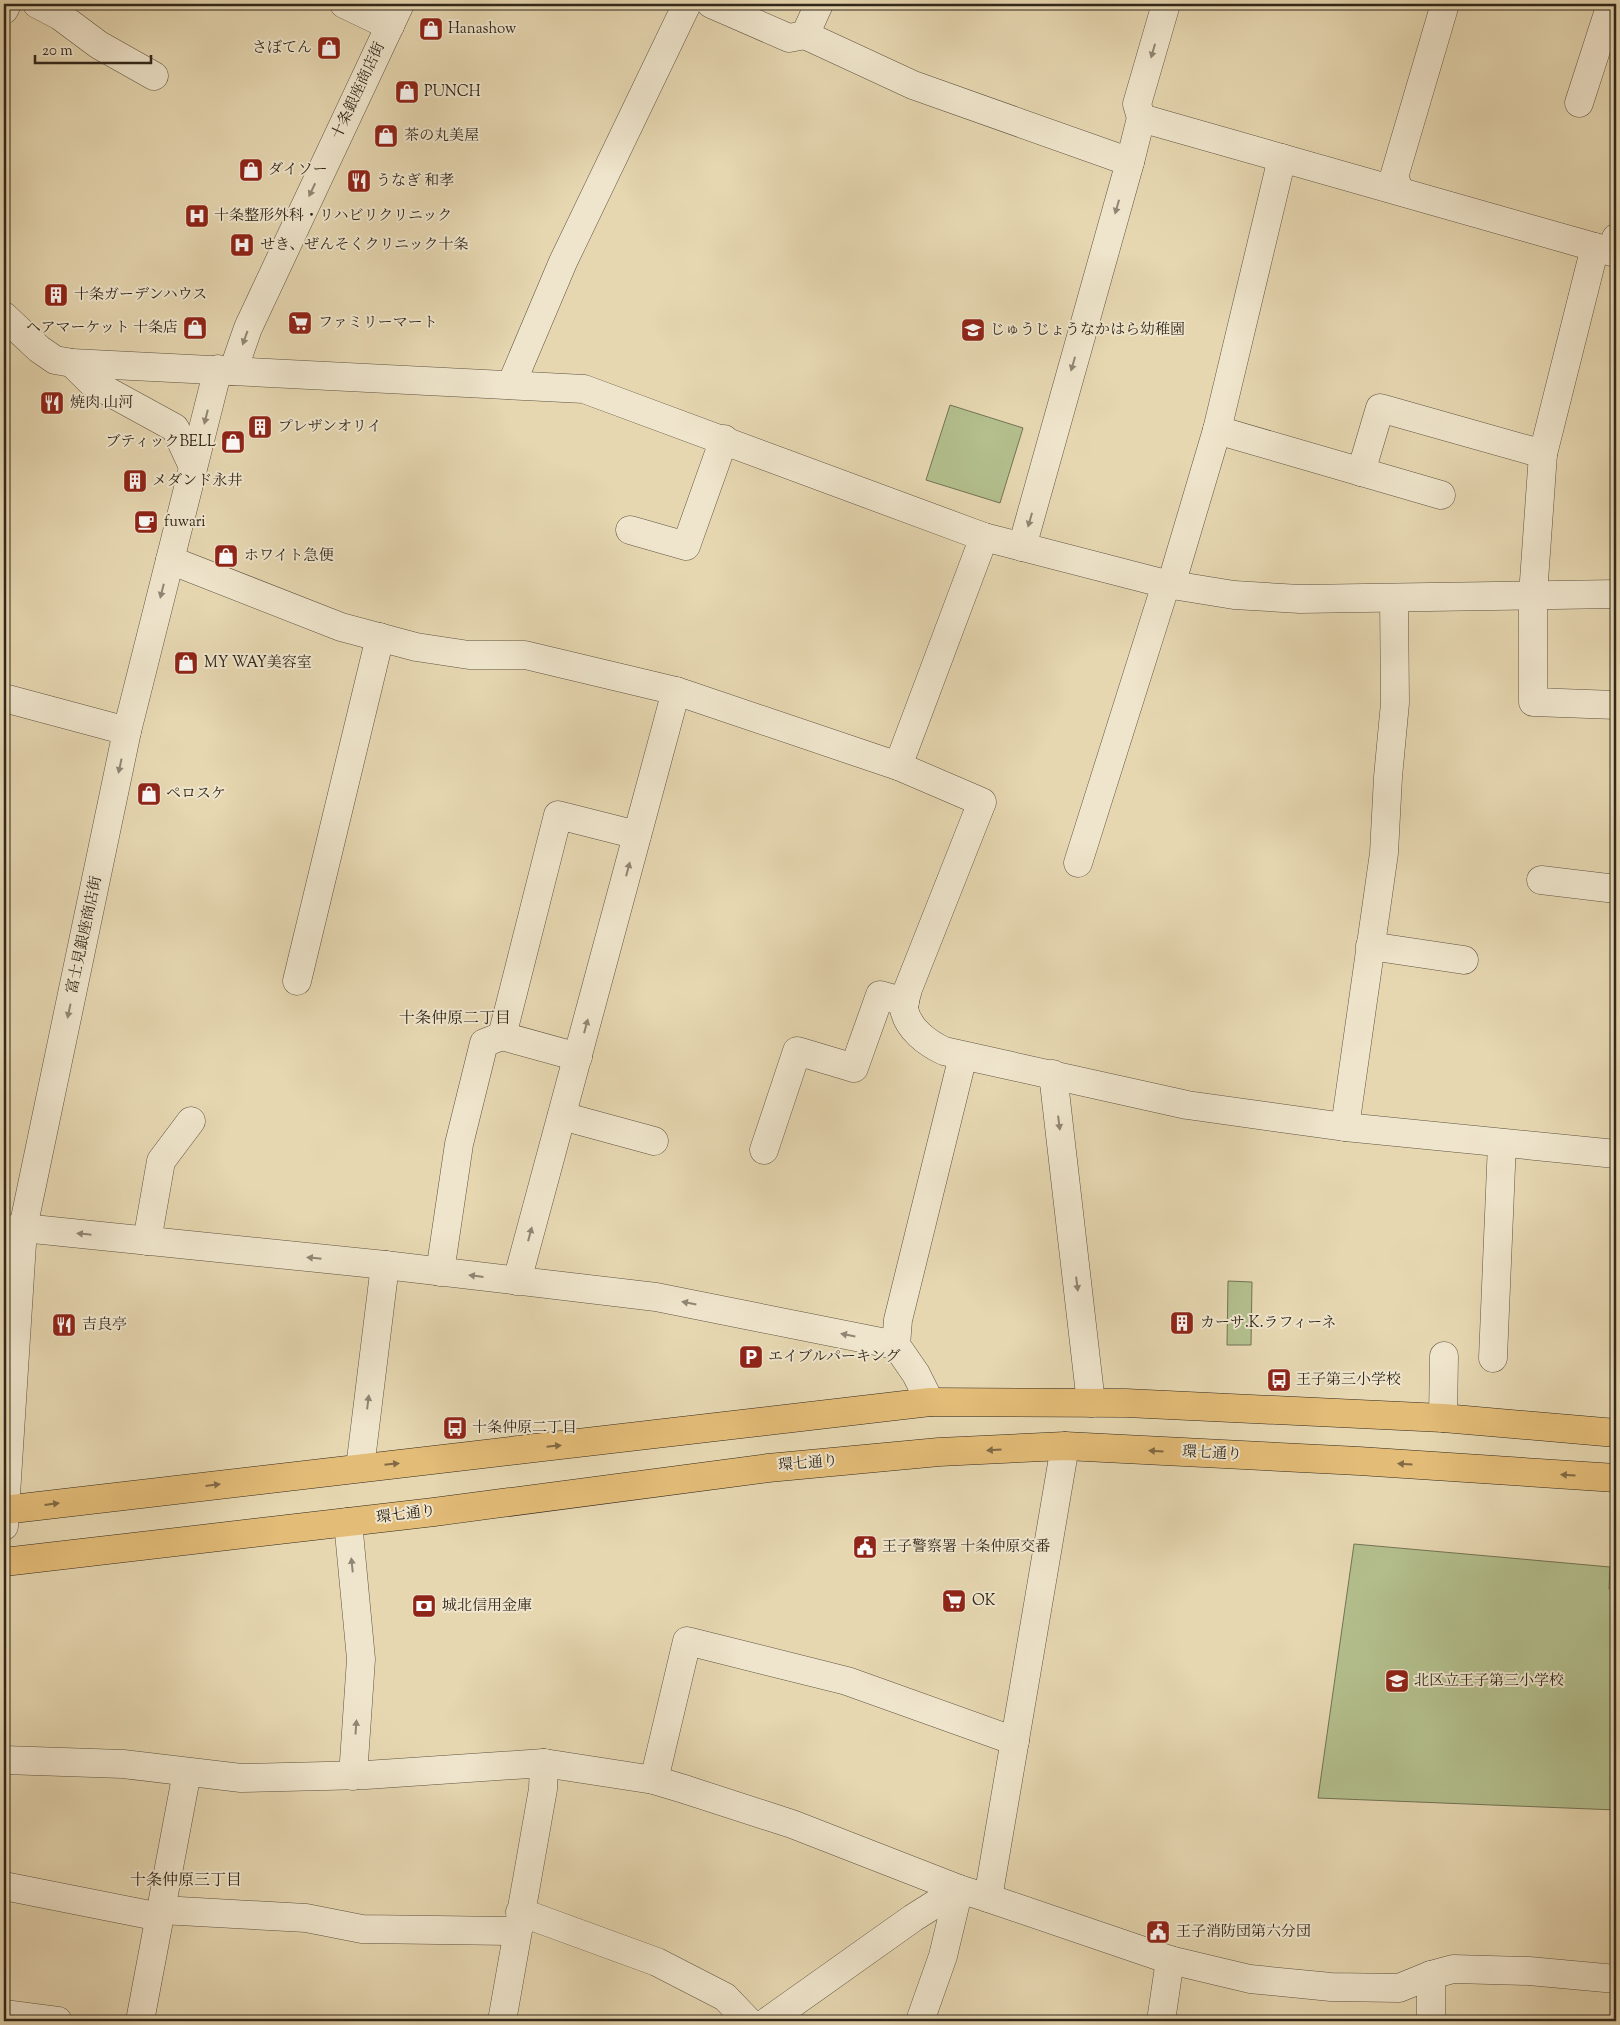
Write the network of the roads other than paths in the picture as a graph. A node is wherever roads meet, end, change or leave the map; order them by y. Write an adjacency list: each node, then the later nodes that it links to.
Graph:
1 (7, 4): 10 (street)
2 (37, 4): 13 (street)
3 (344, 4): 11 (street)
4 (687, 4): 23 (street)
5 (711, 4): 12 (street)
6 (820, 4): 12 (street)
7 (1166, 4): 15 (street, one-way to 15)
8 (1445, 4): 18 (street)
9 (1612, 4): 14 (street)
10 (4, 10)
11 (395, 15): 22 (street, 十条銀座商店街, one-way to 22)
12 (805, 35): 17 (street)
13 (154, 76)
14 (1579, 103)
15 (1141, 118): 16 (street); 17 (street)
16 (1282, 158): 18 (street); 24 (street)
17 (1130, 162): 32 (street, one-way to 32)
18 (1400, 191): 19 (street)
19 (1606, 242): 26 (street)
20 (4, 316): 21 (street)
21 (72, 363): 22 (street); 27 (street)
22 (225, 370): 23 (street); 27 (street, 富士見銀座商店街, one-way to 27)
23 (511, 385): 25 (street)
24 (1217, 430): 28 (street); 34 (street)
25 (724, 439): 30 (street); 31 (street)
26 (1543, 454): 28 (street); 36 (street)
27 (193, 467): 33 (street, 富士見銀座商店街)
28 (1360, 472): 29 (street)
29 (1441, 496)
30 (630, 530)
31 (984, 537): 32 (street); 43 (street)
32 (1022, 547): 34 (street)
33 (170, 560): 38 (street); 42 (street, 富士見銀座商店街, one-way to 42)
34 (1169, 584): 37 (street); 45 (street)
35 (1616, 594): 36 (street)
36 (1533, 595): 37 (street); 41 (street)
37 (1394, 598): 48 (street)
38 (380, 637): 39 (street); 50 (street)
39 (676, 691): 43 (street); 44 (street)
40 (4, 698): 42 (street)
41 (1616, 704)
42 (127, 731): 63 (street, 富士見銀座商店街, one-way to 63)
43 (898, 766): 51 (street)
44 (637, 835): 52 (street); 54 (street, one-way to 44)
45 (1078, 863)
46 (1541, 880): 47 (street)
47 (1616, 889)
48 (1370, 946): 49 (street); 58 (street)
49 (1464, 960)
50 (297, 981)
51 (905, 1002): 53 (street); 61 (street)
52 (502, 1036): 54 (street); 66 (street)
53 (963, 1056): 55 (street); 68 (street)
54 (578, 1057): 56 (street)
55 (1053, 1074): 58 (street); 72 (street, one-way to 72)
56 (562, 1116): 59 (street); 67 (street, one-way to 56)
57 (190, 1121): 64 (street)
58 (1345, 1127): 60 (street)
59 (654, 1141)
60 (1502, 1143): 62 (street); 70 (street)
61 (764, 1150)
62 (1616, 1154)
63 (13, 1229): 64 (street, one-way to 63); 78 (street, 富士見銀座商店街)
64 (147, 1241): 65 (street, one-way to 64)
65 (385, 1265): 66 (street); 76 (street, one-way to 65)
66 (440, 1272): 67 (street, one-way to 66)
67 (517, 1281): 68 (street, one-way to 67)
68 (896, 1344): 71 (street)
69 (1444, 1356): 73 (street)
70 (1493, 1358)
71 (930, 1402): 72 (main road); 76 (main road, one-way to 71)
72 (1091, 1403): 73 (main road)
73 (1443, 1418): 74 (main road)
74 (1616, 1433)
75 (1065, 1446): 77 (main road, 環七通り, one-way to 75); 79 (main road, 環七通り, one-way to 79); 81 (street)
76 (360, 1468): 78 (main road, one-way to 76)
77 (1616, 1478)
78 (4, 1515)
79 (348, 1522): 80 (main road, 環七通り); 85 (street, one-way to 79)
80 (4, 1562)
81 (1014, 1741): 86 (street); 89 (street)
82 (4, 1760): 84 (street)
83 (544, 1763): 85 (street); 86 (street); 91 (street)
84 (187, 1772): 85 (street); 90 (street)
85 (353, 1776)
86 (654, 1780): 88 (street)
87 (4, 1886): 90 (street)
88 (959, 1889): 89 (street); 100 (street); 101 (street)
89 (988, 1898): 92 (street)
90 (160, 1913): 91 (street); 97 (street)
91 (518, 1921): 98 (street); 99 (street)
92 (1170, 1960): 93 (street); 102 (street)
93 (1430, 1975): 94 (street); 103 (street)
94 (1616, 1979)
95 (4, 2014): 96 (street)
96 (58, 2021)
97 (140, 2021)
98 (502, 2021)
99 (748, 2021)
100 (768, 2021)
101 (920, 2021)
102 (1161, 2021)
103 (1431, 2021)

